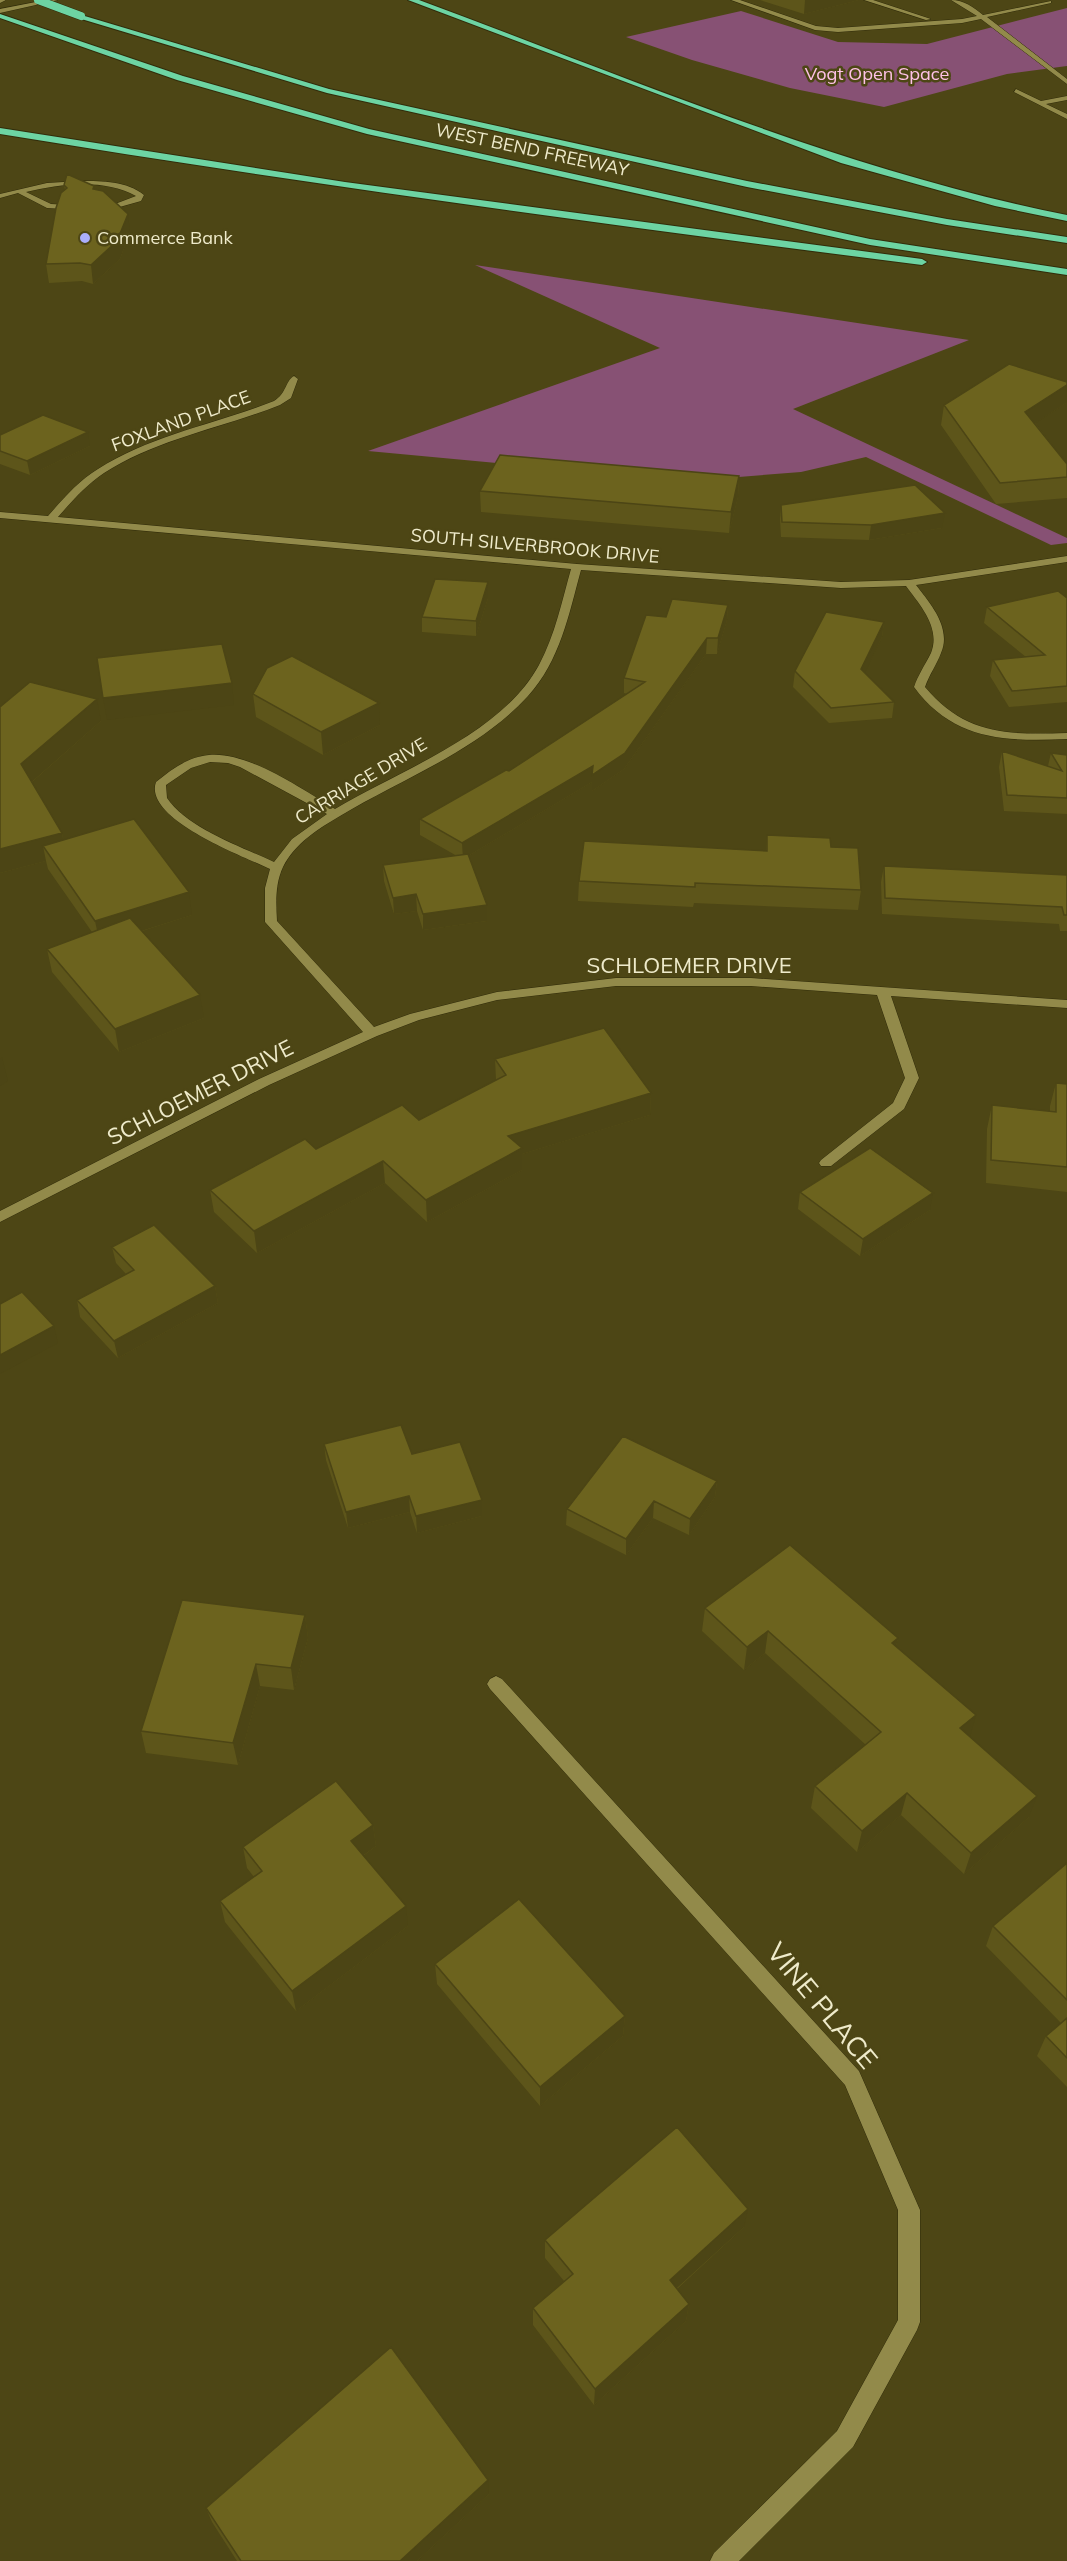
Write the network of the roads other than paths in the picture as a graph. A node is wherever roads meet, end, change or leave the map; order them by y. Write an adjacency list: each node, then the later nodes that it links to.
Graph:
1 (38, 0): 22 (highway, WEST BEND FREEWAY, bridge)
2 (55, 0): 8 (street)
3 (412, 0): 21 (highway)
4 (734, 0): 10 (street)
5 (867, 0): 10 (street)
6 (954, 0): 9 (street)
7 (1049, 2): 9 (street)
8 (0, 14): 25 (highway, WEST BEND FREEWAY)
9 (981, 16): 10 (street); 11 (street)
10 (940, 22)
11 (1067, 82)
12 (1016, 91): 14 (street)
13 (1067, 98): 14 (street)
14 (1040, 103): 15 (street)
15 (1067, 117)
16 (0, 131): 23 (highway)
17 (19, 191): 18 (street); 19 (street); 20 (street)
18 (0, 196)
19 (101, 206)
20 (65, 207)
21 (1067, 218)
22 (1067, 240)
23 (936, 264)
24 (960, 267): 26 (highway)
25 (1067, 272)
26 (1067, 280)
27 (294, 380): 29 (street, FOXLAND PLACE)
28 (0, 515): 29 (street, SOUTH SILVERBROOK DRIVE)
29 (50, 520): 31 (street, SOUTH SILVERBROOK DRIVE)
30 (1067, 559): 32 (street, SOUTH SILVERBROOK DRIVE)
31 (577, 567): 32 (street, SOUTH SILVERBROOK DRIVE); 34 (street, CARRIAGE DRIVE)
32 (909, 583): 33 (street)
33 (1067, 736)
34 (336, 814): 35 (street, CARRIAGE DRIVE); 35 (street)
35 (277, 868): 38 (street, CARRIAGE DRIVE)
36 (883, 992): 37 (street, SCHLOEMER DRIVE); 38 (street, SCHLOEMER DRIVE); 39 (street)
37 (1067, 1004)
38 (372, 1032): 40 (street, SCHLOEMER DRIVE)
39 (826, 1162)
40 (0, 1217)
41 (496, 1684): 42 (street, VINE PLACE)
42 (722, 2561)

